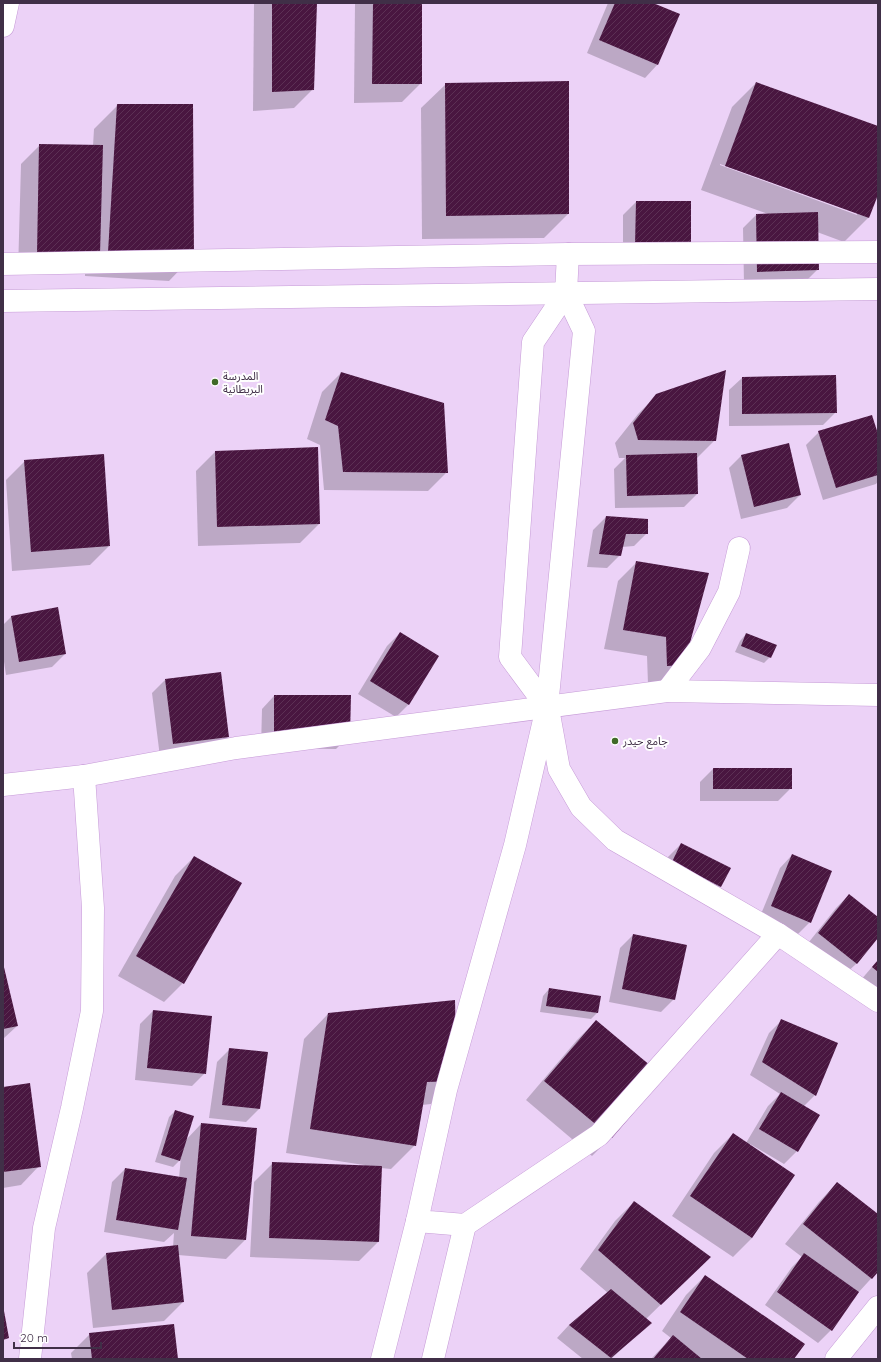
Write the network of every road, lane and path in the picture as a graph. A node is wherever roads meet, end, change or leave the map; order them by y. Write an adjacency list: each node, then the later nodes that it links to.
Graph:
1 (8, 3): 2 (street)
2 (3, 26)
3 (878, 252): 4 (street)
4 (568, 254): 5 (street); 7 (street)
5 (3, 264)
6 (878, 289): 7 (street)
7 (566, 293): 8 (street); 12 (street); 12 (street)
8 (3, 301)
9 (739, 548): 10 (street)
10 (667, 691): 11 (street); 12 (street)
11 (878, 695)
12 (547, 706): 13 (street); 15 (street); 17 (street)
13 (84, 776): 14 (street); 20 (street)
14 (3, 785)
15 (778, 934): 16 (street); 18 (street)
16 (878, 1001)
17 (416, 1221): 18 (street); 21 (street)
18 (466, 1225): 22 (street)
19 (878, 1307): 23 (street)
20 (30, 1359)
21 (382, 1359)
22 (433, 1359)
23 (836, 1359)

